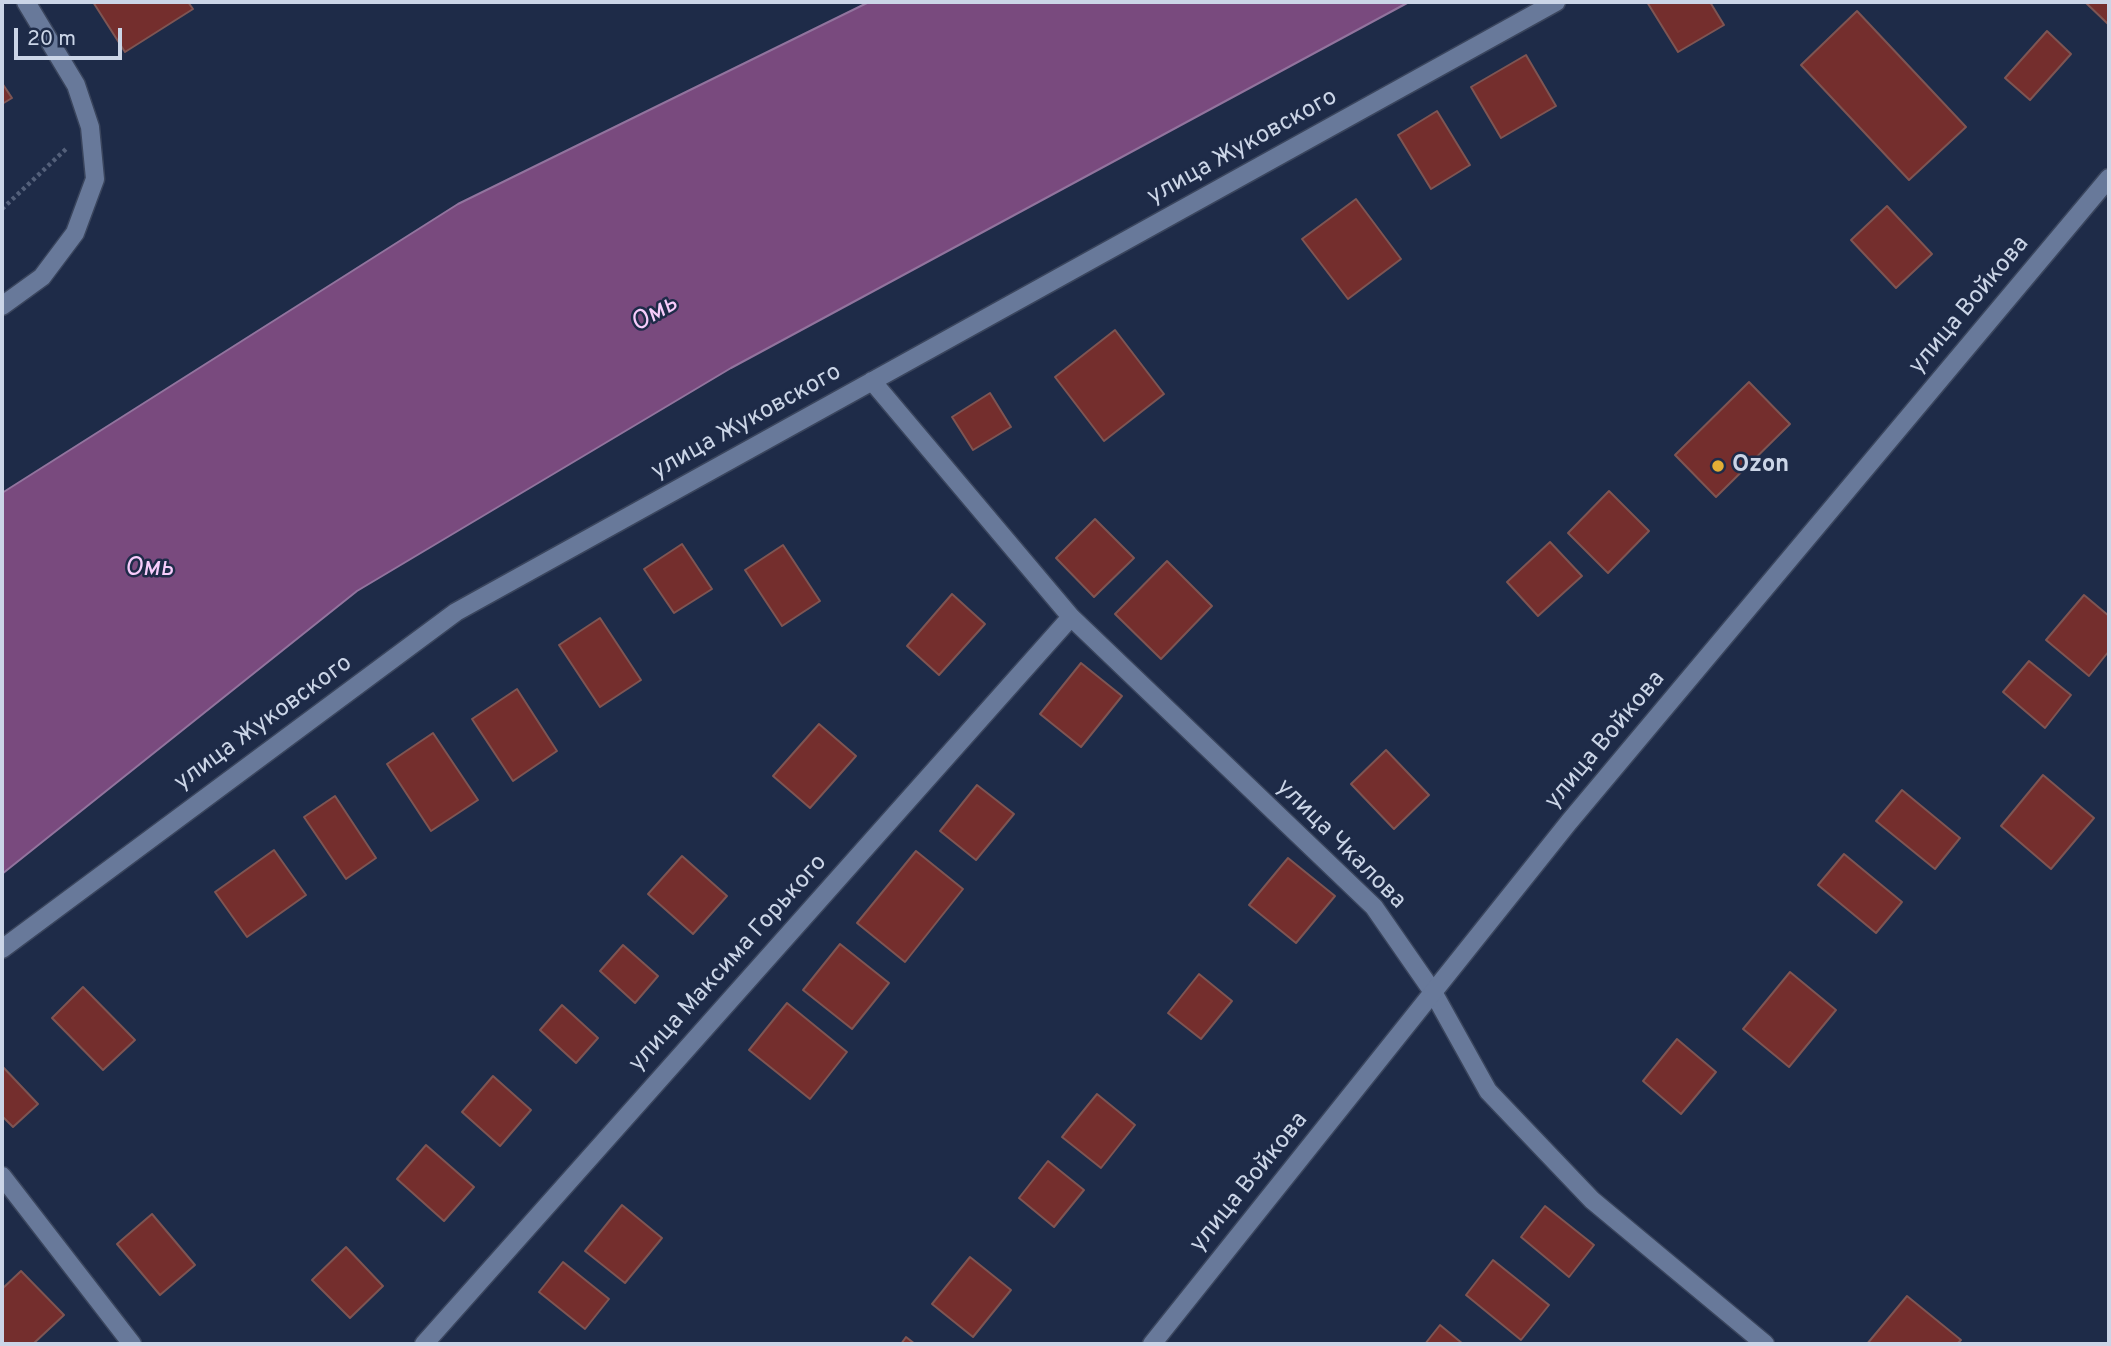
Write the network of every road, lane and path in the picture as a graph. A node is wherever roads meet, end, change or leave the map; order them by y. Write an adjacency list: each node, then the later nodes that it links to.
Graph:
1 (26, 2): 3 (street)
2 (1556, 2): 7 (street, улица Жуковского)
3 (90, 127): 5 (path); 6 (street)
4 (2109, 178): 10 (street, улица Войкова)
5 (2, 209)
6 (2, 306)
7 (872, 381): 8 (street, улица Чкалова); 9 (street, улица Жуковского)
8 (1071, 617): 10 (street, улица Чкалова); 13 (street, улица Максима Горького)
9 (2, 949)
10 (1433, 992): 14 (street, улица Войкова); 15 (street, улица Чкалова)
11 (2, 1176): 12 (street)
12 (132, 1344)
13 (424, 1344)
14 (1152, 1344)
15 (1765, 1344)

